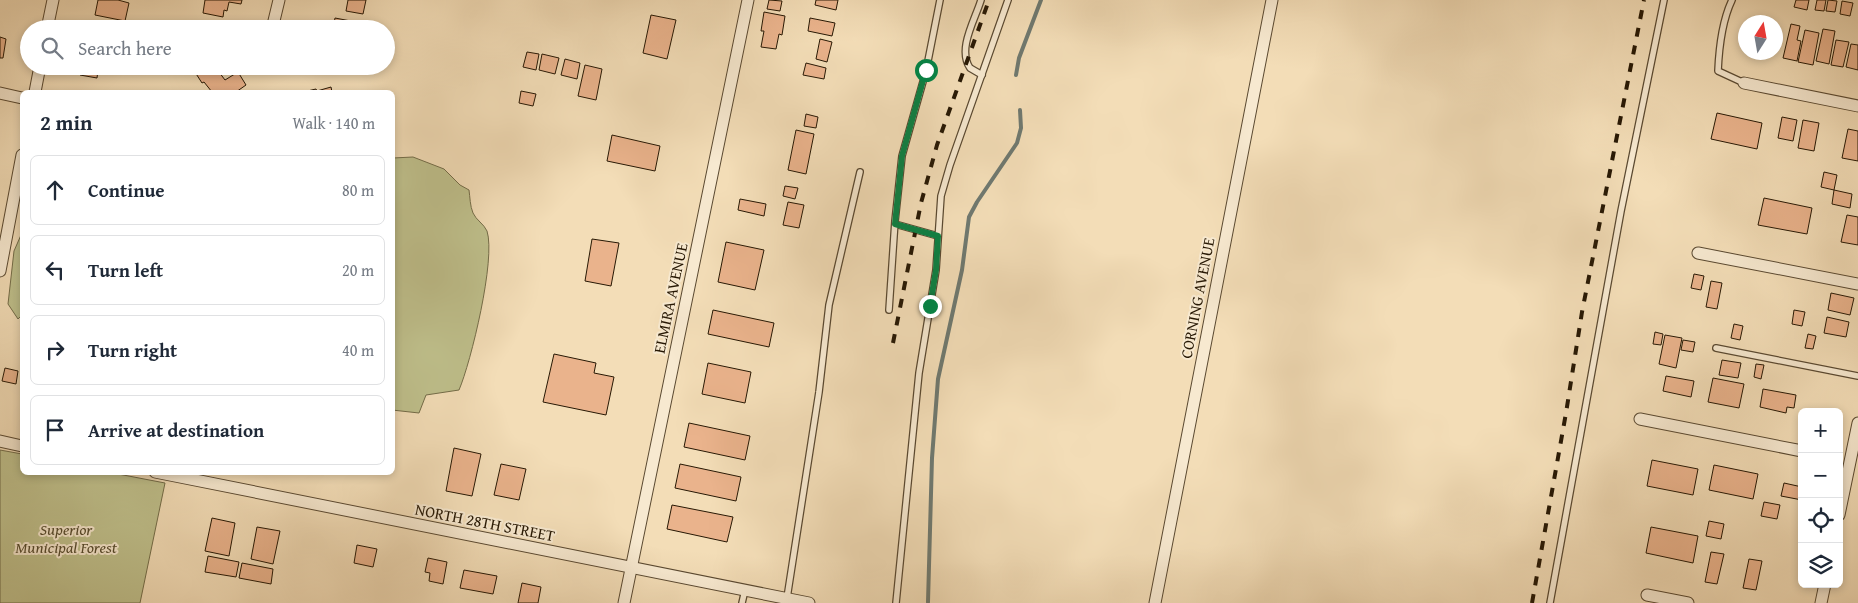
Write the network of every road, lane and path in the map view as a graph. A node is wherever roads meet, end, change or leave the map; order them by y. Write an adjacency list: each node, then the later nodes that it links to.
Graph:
1 (53, 0): 10 (street)
2 (279, 0): 11 (street)
3 (748, 0): 37 (street, ELMIRA AVENUE)
4 (940, 0): 21 (lane)
5 (982, 0): 13 (lane)
6 (1008, 0): 13 (lane)
7 (1272, 0): 46 (street, CORNING AVENUE)
8 (1664, 0): 47 (lane)
9 (1732, 0): 14 (lane)
10 (49, 20)
11 (274, 20)
12 (38, 75): 15 (street)
13 (982, 75): 22 (lane)
14 (1744, 83): 18 (street)
15 (35, 90)
16 (0, 93): 17 (street)
17 (20, 98)
18 (1858, 106)
19 (20, 166): 24 (street)
20 (860, 172): 41 (lane)
21 (895, 224): 22 (lane); 26 (lane)
22 (938, 236): 45 (lane)
23 (1698, 253): 25 (street)
24 (0, 271)
25 (1858, 284)
26 (889, 310)
27 (1716, 348): 28 (lane)
28 (1858, 376)
29 (1640, 419): 33 (street)
30 (1858, 423): 34 (street)
31 (0, 441): 32 (street)
32 (20, 446)
33 (1798, 450)
34 (1849, 461): 36 (street)
35 (170, 475): 37 (street, NORTH 28TH STREET)
36 (1842, 498)
37 (631, 566): 39 (street, NORTH 28TH STREET); 42 (street, ELMIRA AVENUE)
38 (1824, 588): 49 (street)
39 (745, 590): 41 (street, NORTH 28TH STREET); 43 (lane)
40 (1647, 595): 48 (street)
41 (786, 601): 44 (street, NORTH 28TH STREET)
42 (624, 603)
43 (742, 603)
44 (809, 603)
45 (896, 603)
46 (1154, 603)
47 (1550, 603)
48 (1688, 603)
49 (1821, 603)

